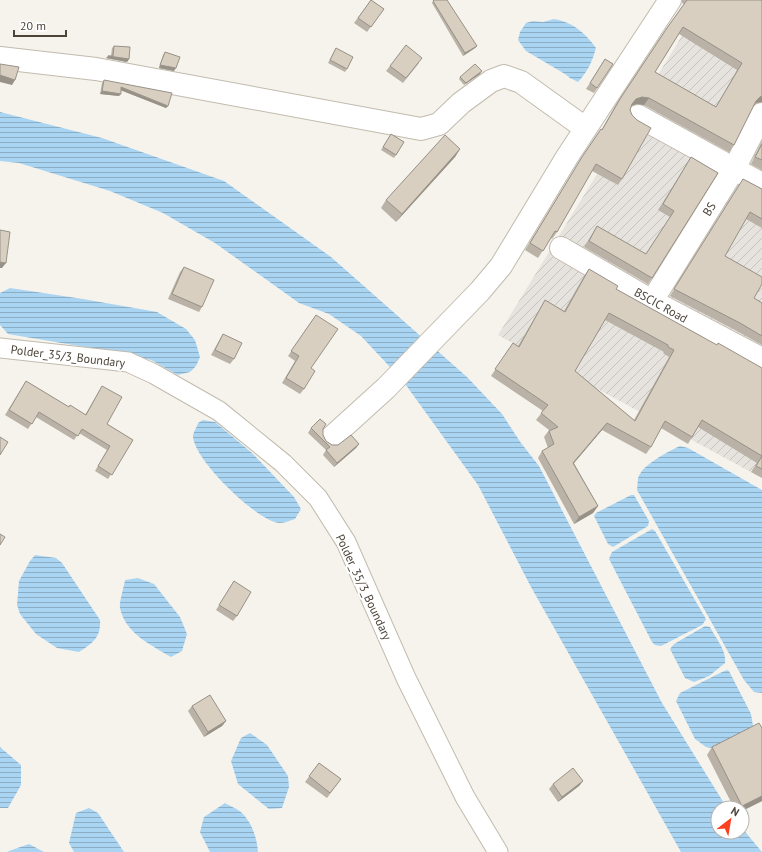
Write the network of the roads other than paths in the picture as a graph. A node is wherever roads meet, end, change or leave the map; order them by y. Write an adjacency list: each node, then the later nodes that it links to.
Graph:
1 (670, 0): 5 (street)
2 (0, 58): 5 (street)
3 (762, 114): 6 (street, BS)
4 (638, 116): 6 (street)
5 (585, 128): 12 (street)
6 (734, 168): 7 (street); 9 (street, BS)
7 (762, 184)
8 (561, 248): 9 (street, BSCIC Road)
9 (652, 301): 11 (street, BSCIC Road)
10 (0, 348): 13 (street, Polder_35/3_Boundary)
11 (762, 359)
12 (332, 437)
13 (498, 852)

